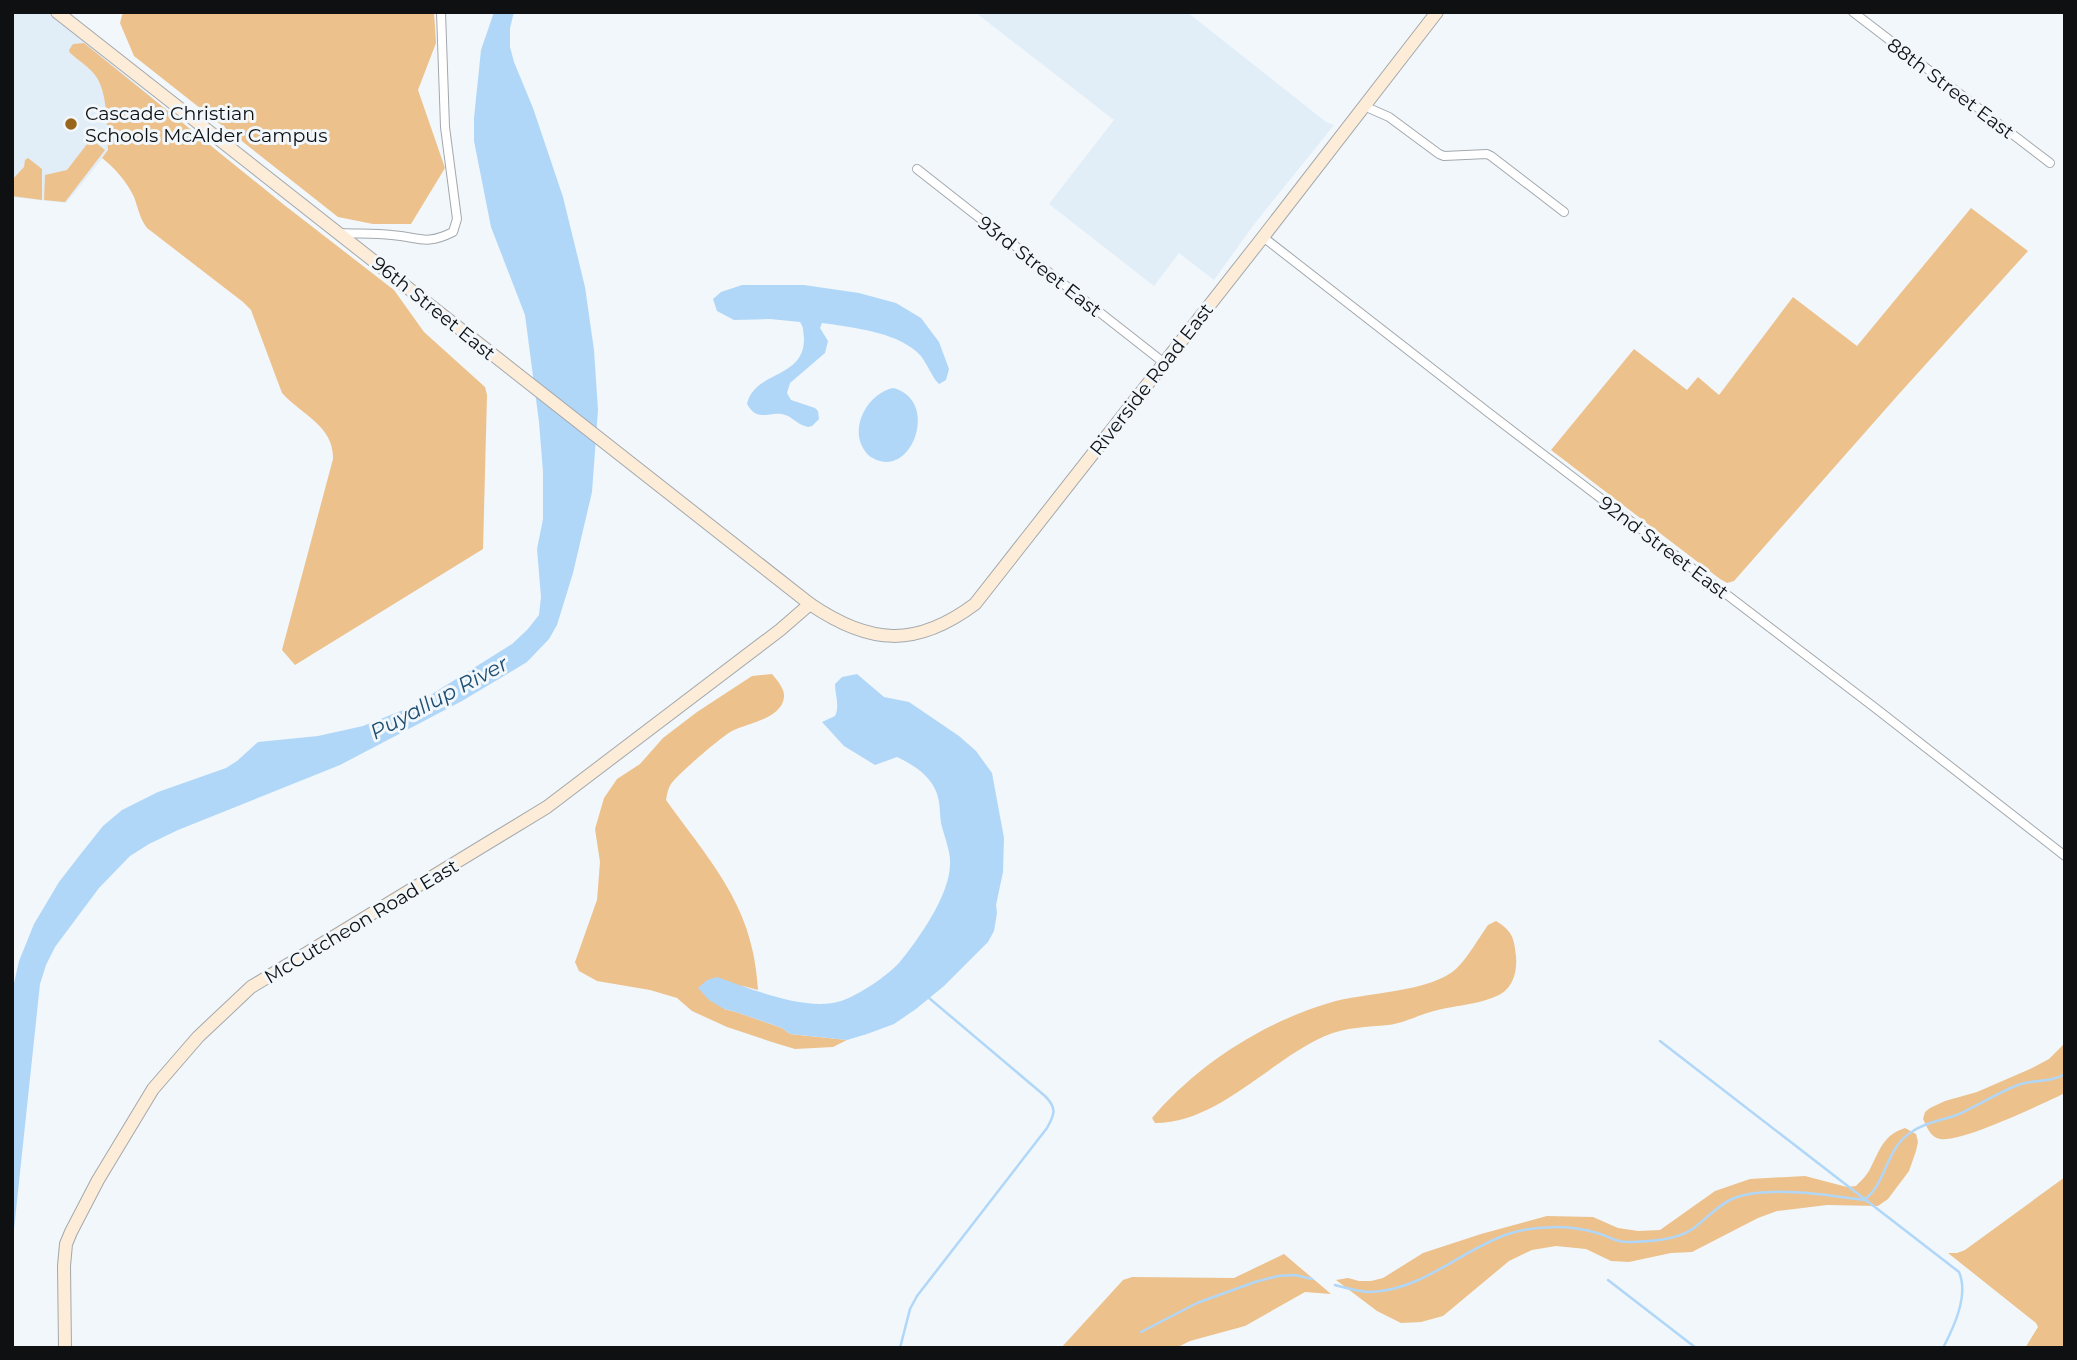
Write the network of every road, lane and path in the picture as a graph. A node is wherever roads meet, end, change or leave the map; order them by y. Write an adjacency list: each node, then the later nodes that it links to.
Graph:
1 (57, 12): 9 (street, 96th Street East)
2 (440, 12): 9 (street)
3 (1437, 12): 5 (street, Riverside Road East)
4 (1853, 12): 6 (street, 88th Street East)
5 (1364, 106): 8 (street); 10 (street, Riverside Road East)
6 (2050, 163)
7 (916, 169): 11 (street, 93rd Street East)
8 (1564, 212)
9 (340, 233): 12 (street, 96th Street East)
10 (1264, 237): 11 (street, Riverside Road East); 13 (street, 92nd Street East)
11 (1163, 362): 12 (street, Riverside Road East)
12 (810, 604): 14 (street, McCutcheon Road East)
13 (2065, 856)
14 (65, 1348)

